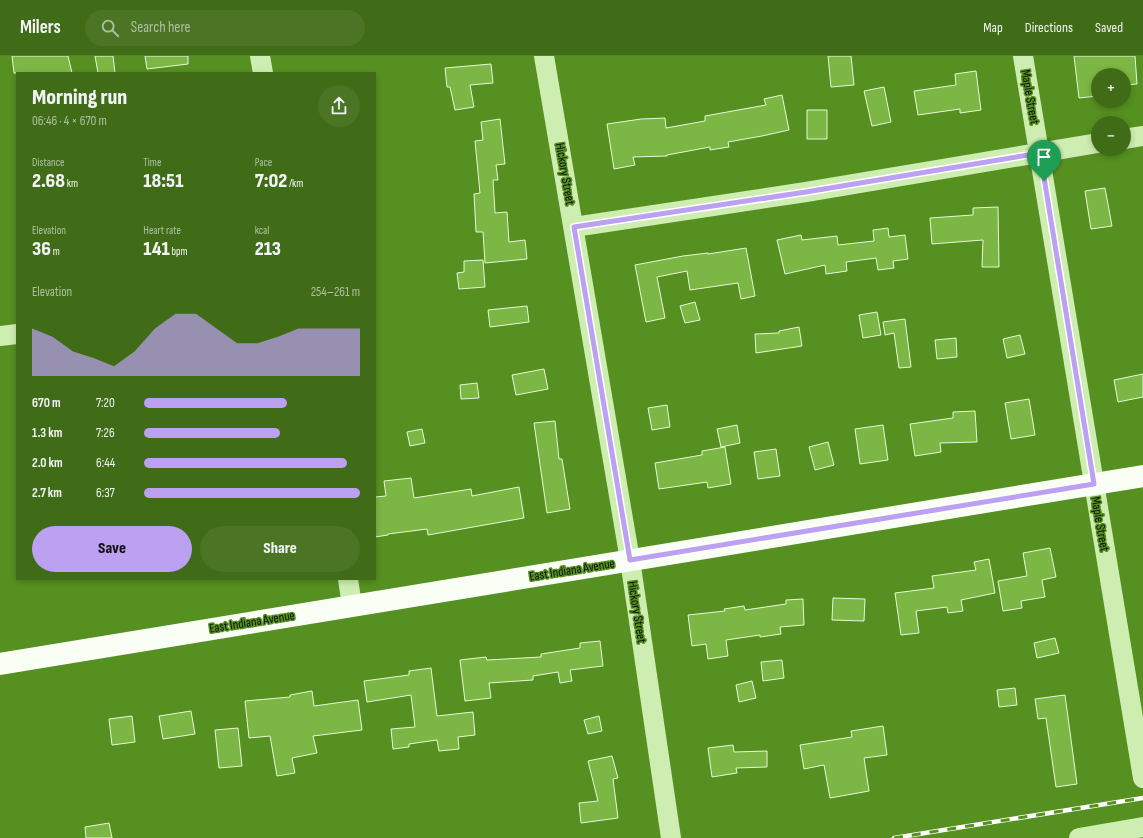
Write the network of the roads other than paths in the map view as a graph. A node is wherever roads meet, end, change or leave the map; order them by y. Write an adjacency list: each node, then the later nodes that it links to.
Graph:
1 (260, 56): 4 (street)
2 (544, 56): 9 (street, Hickory Street)
3 (1023, 56): 8 (street, Maple Street)
4 (264, 72)
5 (1143, 136): 6 (street)
6 (1131, 138)
7 (1091, 144): 8 (street)
8 (1040, 153): 9 (street); 13 (street, Maple Street)
9 (574, 227): 14 (street, Hickory Street)
10 (16, 334): 11 (street)
11 (0, 336)
12 (1143, 476): 13 (main road, East Indiana Avenue)
13 (1094, 484): 14 (main road, East Indiana Avenue); 18 (street, Maple Street)
14 (630, 560): 16 (main road, East Indiana Avenue); 20 (street, Hickory Street)
15 (348, 580): 16 (street)
16 (352, 606): 17 (main road, East Indiana Avenue)
17 (0, 664)
18 (1143, 778)
19 (1143, 827): 21 (street)
20 (672, 838)
21 (1079, 838)

